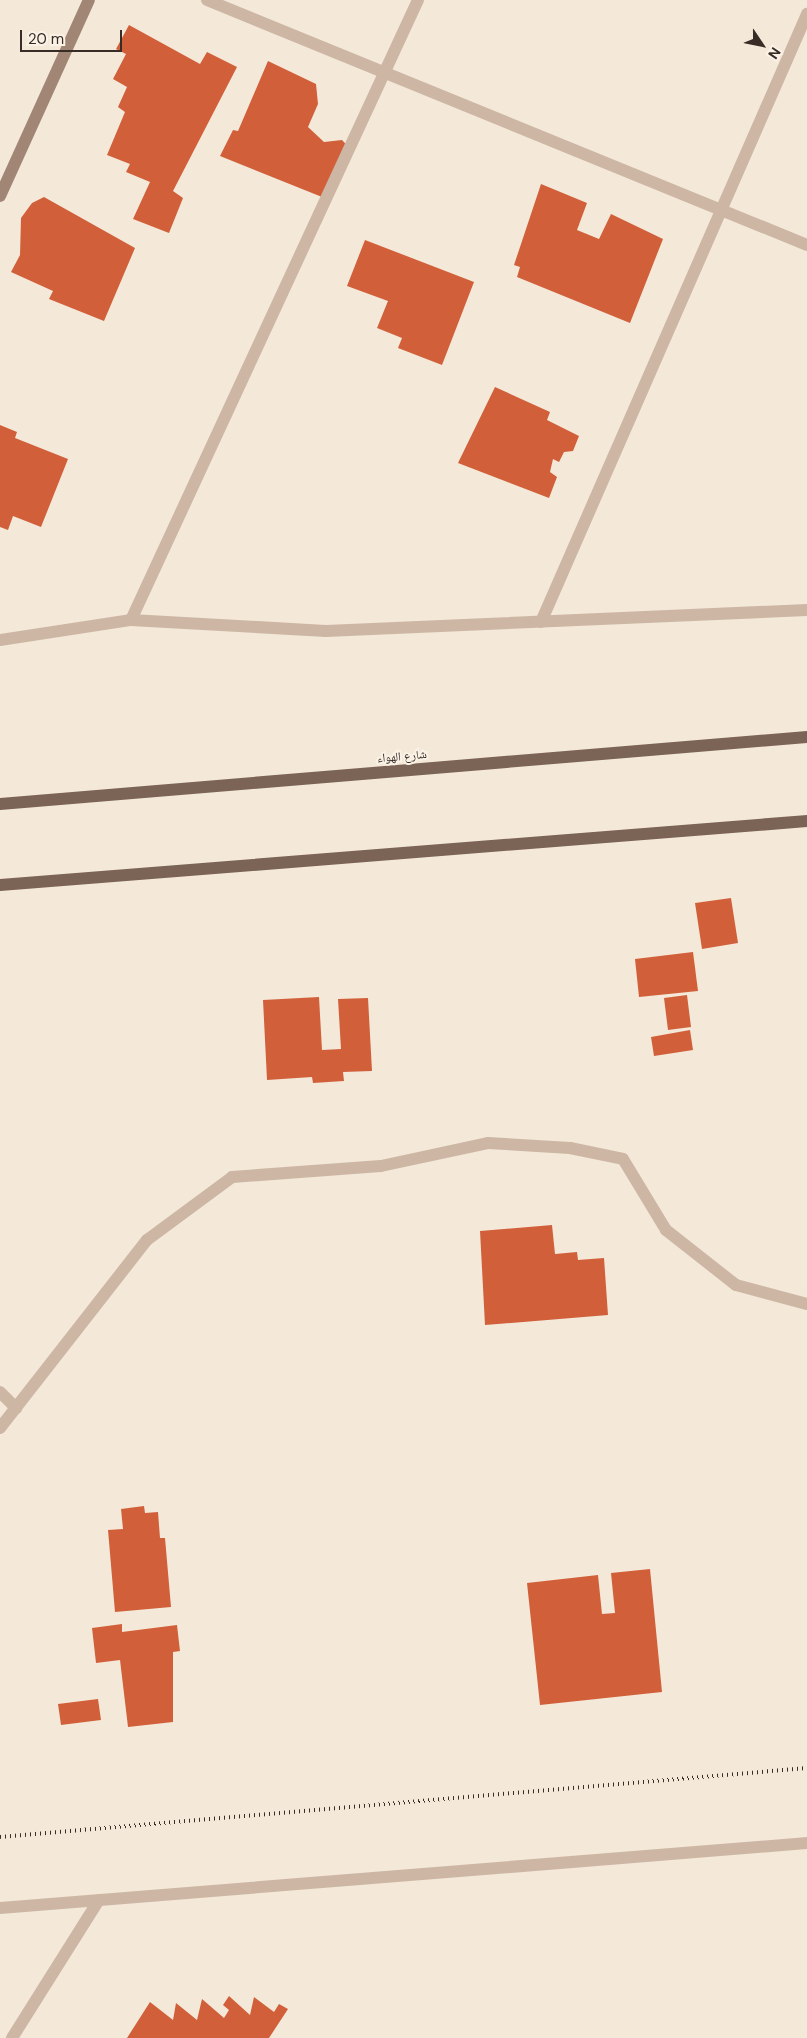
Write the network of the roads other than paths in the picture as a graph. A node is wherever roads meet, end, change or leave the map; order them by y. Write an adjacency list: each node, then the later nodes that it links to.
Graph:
1 (89, 0): 6 (street)
2 (206, 0): 5 (street)
3 (418, 0): 5 (street)
4 (807, 14): 7 (street)
5 (384, 72): 7 (street); 10 (street)
6 (0, 196)
7 (721, 209): 8 (street); 11 (street)
8 (807, 245)
9 (807, 610): 11 (street)
10 (132, 620): 11 (street); 12 (street)
11 (541, 622)
12 (0, 640)
13 (807, 737): 14 (main road, شارع الهواء)
14 (0, 804)
15 (807, 821): 16 (main road)
16 (0, 885)
17 (807, 1304): 19 (street)
18 (0, 1392): 19 (street)
19 (16, 1408): 20 (street)
20 (0, 1428)
21 (807, 1844): 22 (street)
22 (99, 1900): 23 (street); 24 (street)
23 (0, 1908)
24 (12, 2038)

